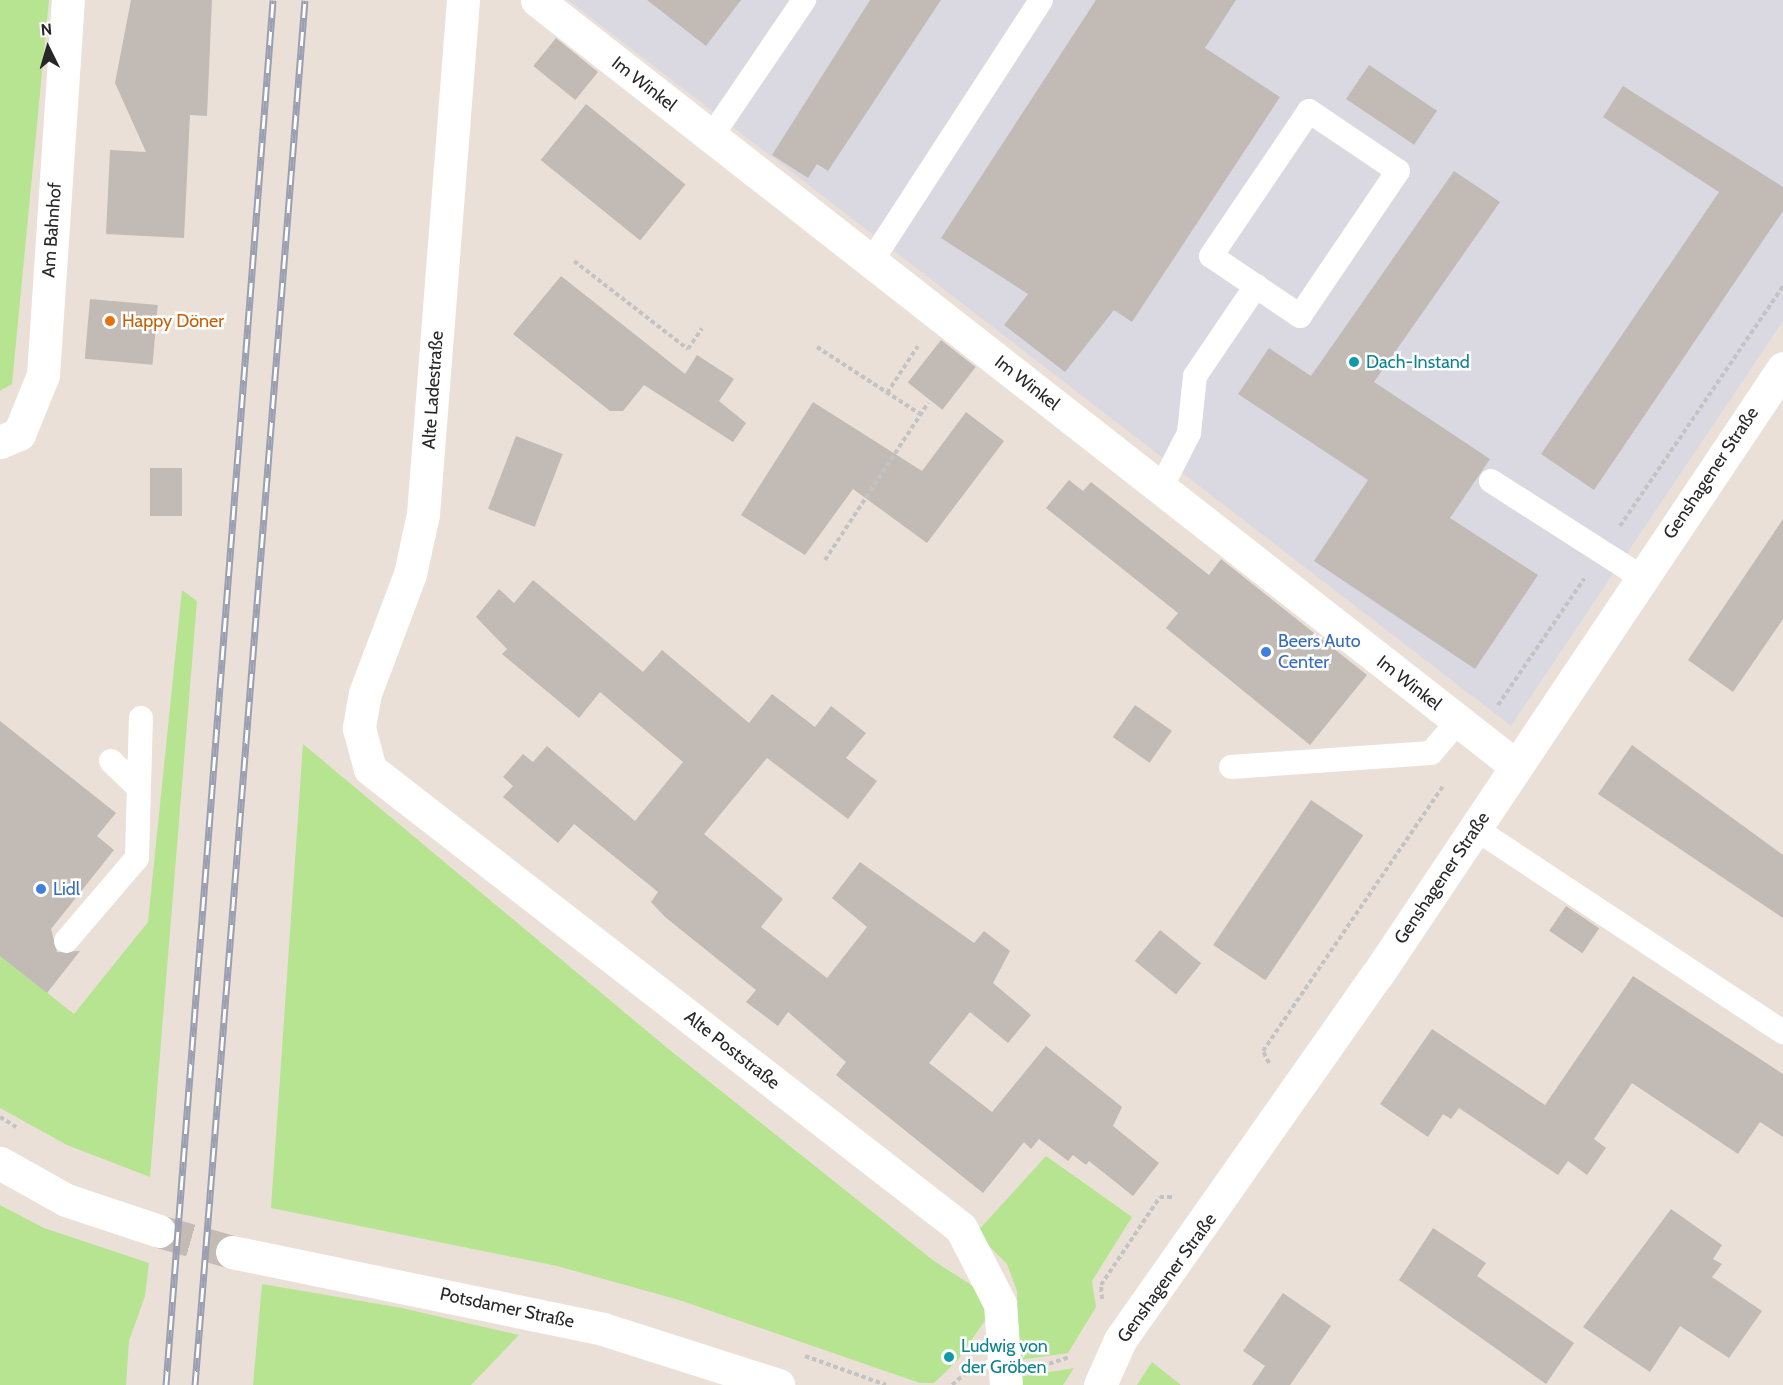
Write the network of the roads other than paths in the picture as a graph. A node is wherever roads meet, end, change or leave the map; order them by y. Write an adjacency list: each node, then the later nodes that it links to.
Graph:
1 (68, 0): 10 (street, Am Bahnhof)
2 (464, 0): 19 (street, Alte Ladestraße)
3 (537, 0): 6 (street, Im Winkel)
4 (804, 0): 6 (lane)
5 (1041, 0): 7 (lane)
6 (711, 136): 7 (street, Im Winkel)
7 (872, 262): 12 (street, Im Winkel)
8 (1256, 286): 8 (lane); 12 (lane)
9 (1783, 368): 13 (street, Genshagener Straße)
10 (0, 442)
11 (1491, 481): 13 (lane)
12 (1161, 488): 15 (street, Im Winkel)
13 (1641, 577): 17 (street, Genshagener Straße)
14 (141, 718): 20 (lane)
15 (1468, 728): 17 (street, Im Winkel); 18 (lane)
16 (111, 761): 20 (lane)
17 (1516, 766): 21 (street, Genshagener Straße)
18 (1231, 767)
19 (370, 770): 27 (street, Alte Poststraße)
20 (139, 788): 22 (lane)
21 (1476, 829): 23 (lane); 29 (street, Genshagener Straße)
22 (66, 941)
23 (1783, 1032)
24 (0, 1163): 25 (street)
25 (159, 1231)
26 (232, 1252): 28 (street, Potsdamer Straße)
27 (1006, 1378)
28 (778, 1385)
29 (1100, 1385)

